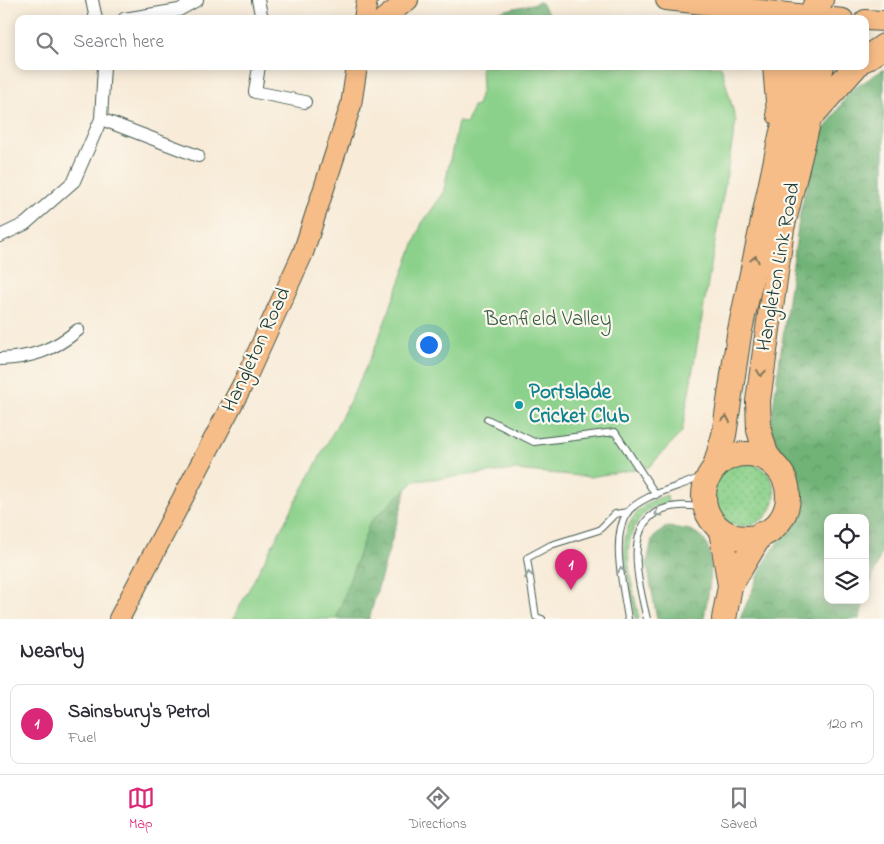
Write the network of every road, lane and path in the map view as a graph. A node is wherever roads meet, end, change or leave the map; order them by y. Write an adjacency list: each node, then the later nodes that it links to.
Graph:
1 (92, 0): 9 (street)
2 (197, 0): 10 (street)
3 (258, 0): 11 (street)
4 (367, 0): 12 (main road)
5 (408, 0): 13 (main road)
6 (666, 0): 7 (main road)
7 (720, 6): 8 (main road); 14 (highway)
8 (822, 11)
9 (95, 15)
10 (148, 15)
11 (261, 15)
12 (365, 15)
13 (389, 15)
14 (735, 15)
15 (869, 20): 16 (main road)
16 (884, 21)
17 (884, 46): 18 (highway)
18 (869, 56)
19 (104, 70): 27 (street)
20 (258, 70): 26 (street)
21 (356, 70): 43 (main road, Hangleton Road)
22 (775, 70): 29 (highway)
23 (798, 70): 29 (highway, Hangleton Link Road)
24 (821, 70): 28 (highway, Hangleton Link Road)
25 (852, 70): 28 (highway)
26 (305, 102)
27 (101, 119): 30 (street); 31 (street)
28 (809, 119): 35 (highway, Hangleton Link Road, one-way to 35)
29 (780, 136): 36 (highway, Hangleton Link Road, one-way to 29)
30 (198, 156)
31 (0, 236)
32 (78, 330): 33 (street)
33 (0, 359)
34 (487, 419): 37 (lane)
35 (776, 467): 36 (highway); 41 (highway)
36 (713, 470): 37 (lane); 38 (highway)
37 (656, 495): 39 (lane)
38 (706, 508): 40 (highway); 46 (lane, one-way to 46)
39 (628, 512): 44 (lane, one-way to 39); 45 (lane, one-way to 39)
40 (721, 530): 41 (highway); 42 (highway)
41 (761, 534): 42 (highway)
42 (730, 586): 47 (highway)
43 (119, 619)
44 (542, 619)
45 (628, 619)
46 (646, 619)
47 (724, 619)

